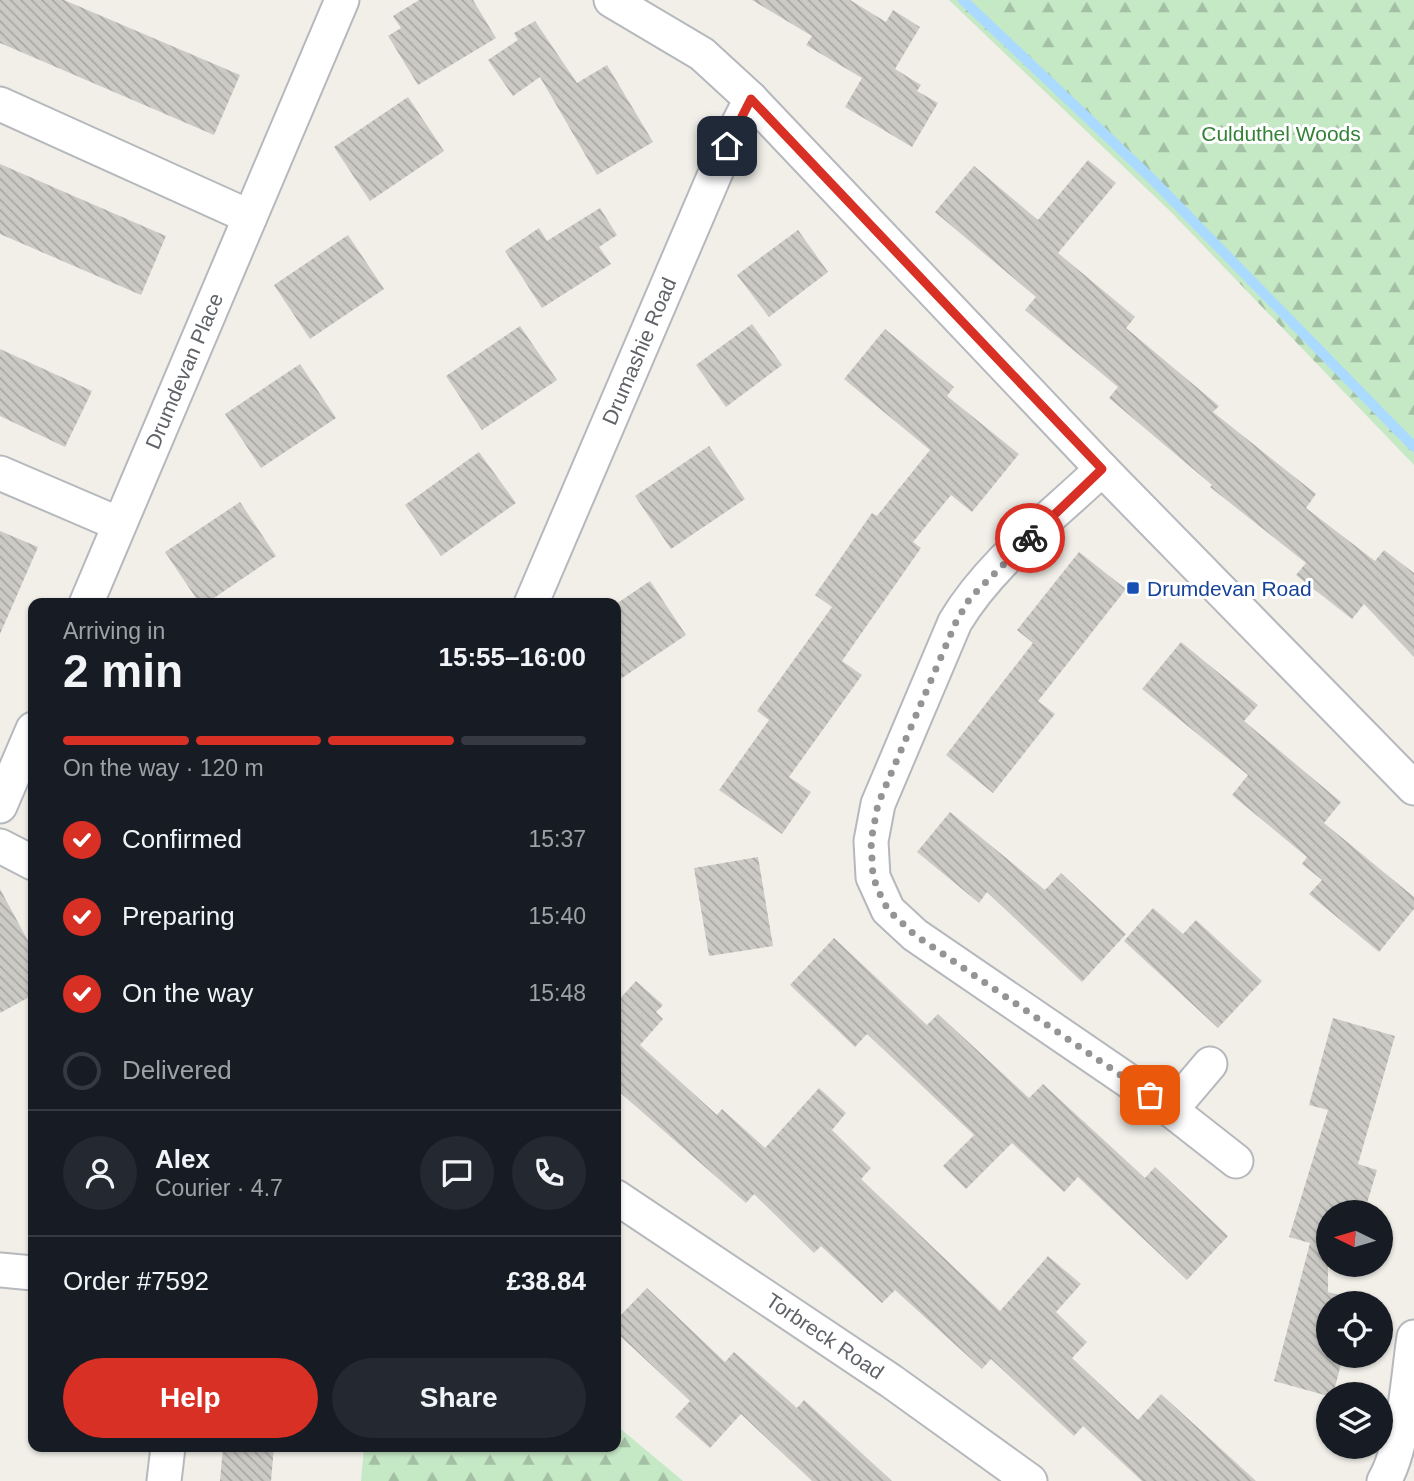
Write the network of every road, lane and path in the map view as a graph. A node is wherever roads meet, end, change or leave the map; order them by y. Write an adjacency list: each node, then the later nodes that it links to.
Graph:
1 (341, 0): 5 (street, Drumdevan Place)
2 (611, 0): 3 (street)
3 (751, 99): 6 (street); 10 (street, Drumashie Road)
4 (0, 104): 5 (street)
5 (250, 217): 8 (street, Drumdevan Place)
6 (1102, 469): 12 (street); 17 (street)
7 (0, 472): 8 (street)
8 (119, 524): 9 (street, Drumdevan Place)
9 (88, 598)
10 (534, 598)
11 (28, 741): 13 (street)
12 (1414, 788)
13 (0, 806)
14 (0, 846): 15 (street)
15 (28, 860)
16 (1210, 1064): 17 (street)
17 (1171, 1110): 18 (street)
18 (1236, 1161)
19 (621, 1200): 25 (street, Torbreck Road)
20 (0, 1270): 21 (street)
21 (28, 1273)
22 (1414, 1337): 26 (street)
23 (167, 1452): 24 (street)
24 (164, 1481)
25 (1030, 1481)
26 (1384, 1481)

